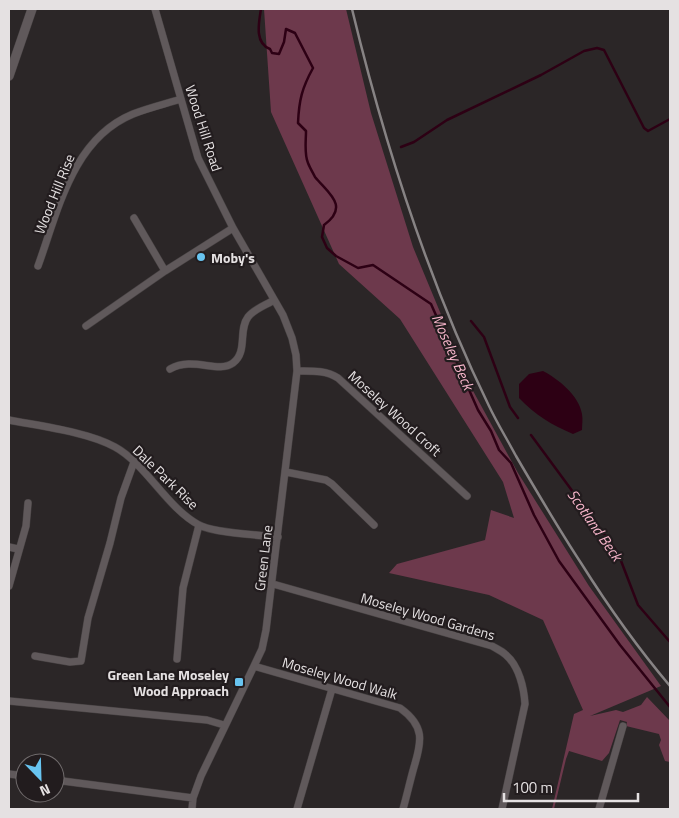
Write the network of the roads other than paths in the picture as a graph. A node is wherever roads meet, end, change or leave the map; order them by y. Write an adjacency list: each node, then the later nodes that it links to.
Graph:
1 (32, 9): 3 (street)
2 (155, 9): 4 (street, Wood Hill Road)
3 (9, 76)
4 (181, 98): 6 (street, Wood Hill Road); 7 (street, Wood Hill Rise)
5 (134, 218): 8 (street)
6 (233, 228): 8 (street); 9 (street, Wood Hill Road)
7 (38, 266)
8 (165, 271): 10 (street)
9 (274, 300): 11 (street); 12 (street, Green Lane)
10 (86, 326)
11 (170, 369)
12 (296, 371): 15 (street, Green Lane); 16 (street, Moseley Wood Croft)
13 (9, 420): 14 (street, Dale Park Rise)
14 (134, 462): 18 (street, Dale Park Rise); 25 (street)
15 (286, 472): 19 (street); 20 (street, Green Lane)
16 (467, 496)
17 (28, 503): 22 (street)
18 (199, 525): 20 (street, Dale Park Rise); 26 (street)
19 (374, 525)
20 (278, 537): 23 (street, Green Lane)
21 (9, 547): 22 (street)
22 (18, 549): 24 (street)
23 (272, 584): 27 (street, Green Lane); 37 (street, Moseley Wood Gardens)
24 (9, 586)
25 (35, 656)
26 (177, 659)
27 (254, 666): 28 (street, Moseley Wood Walk); 30 (street, Green Lane)
28 (332, 689): 35 (street); 36 (street, Moseley Wood Walk)
29 (9, 701): 30 (street)
30 (224, 726): 33 (street, Green Lane)
31 (623, 726): 38 (street)
32 (65, 781): 33 (street)
33 (193, 798): 34 (street, Green Lane)
34 (192, 809)
35 (297, 809)
36 (403, 809)
37 (502, 809)
38 (599, 809)

